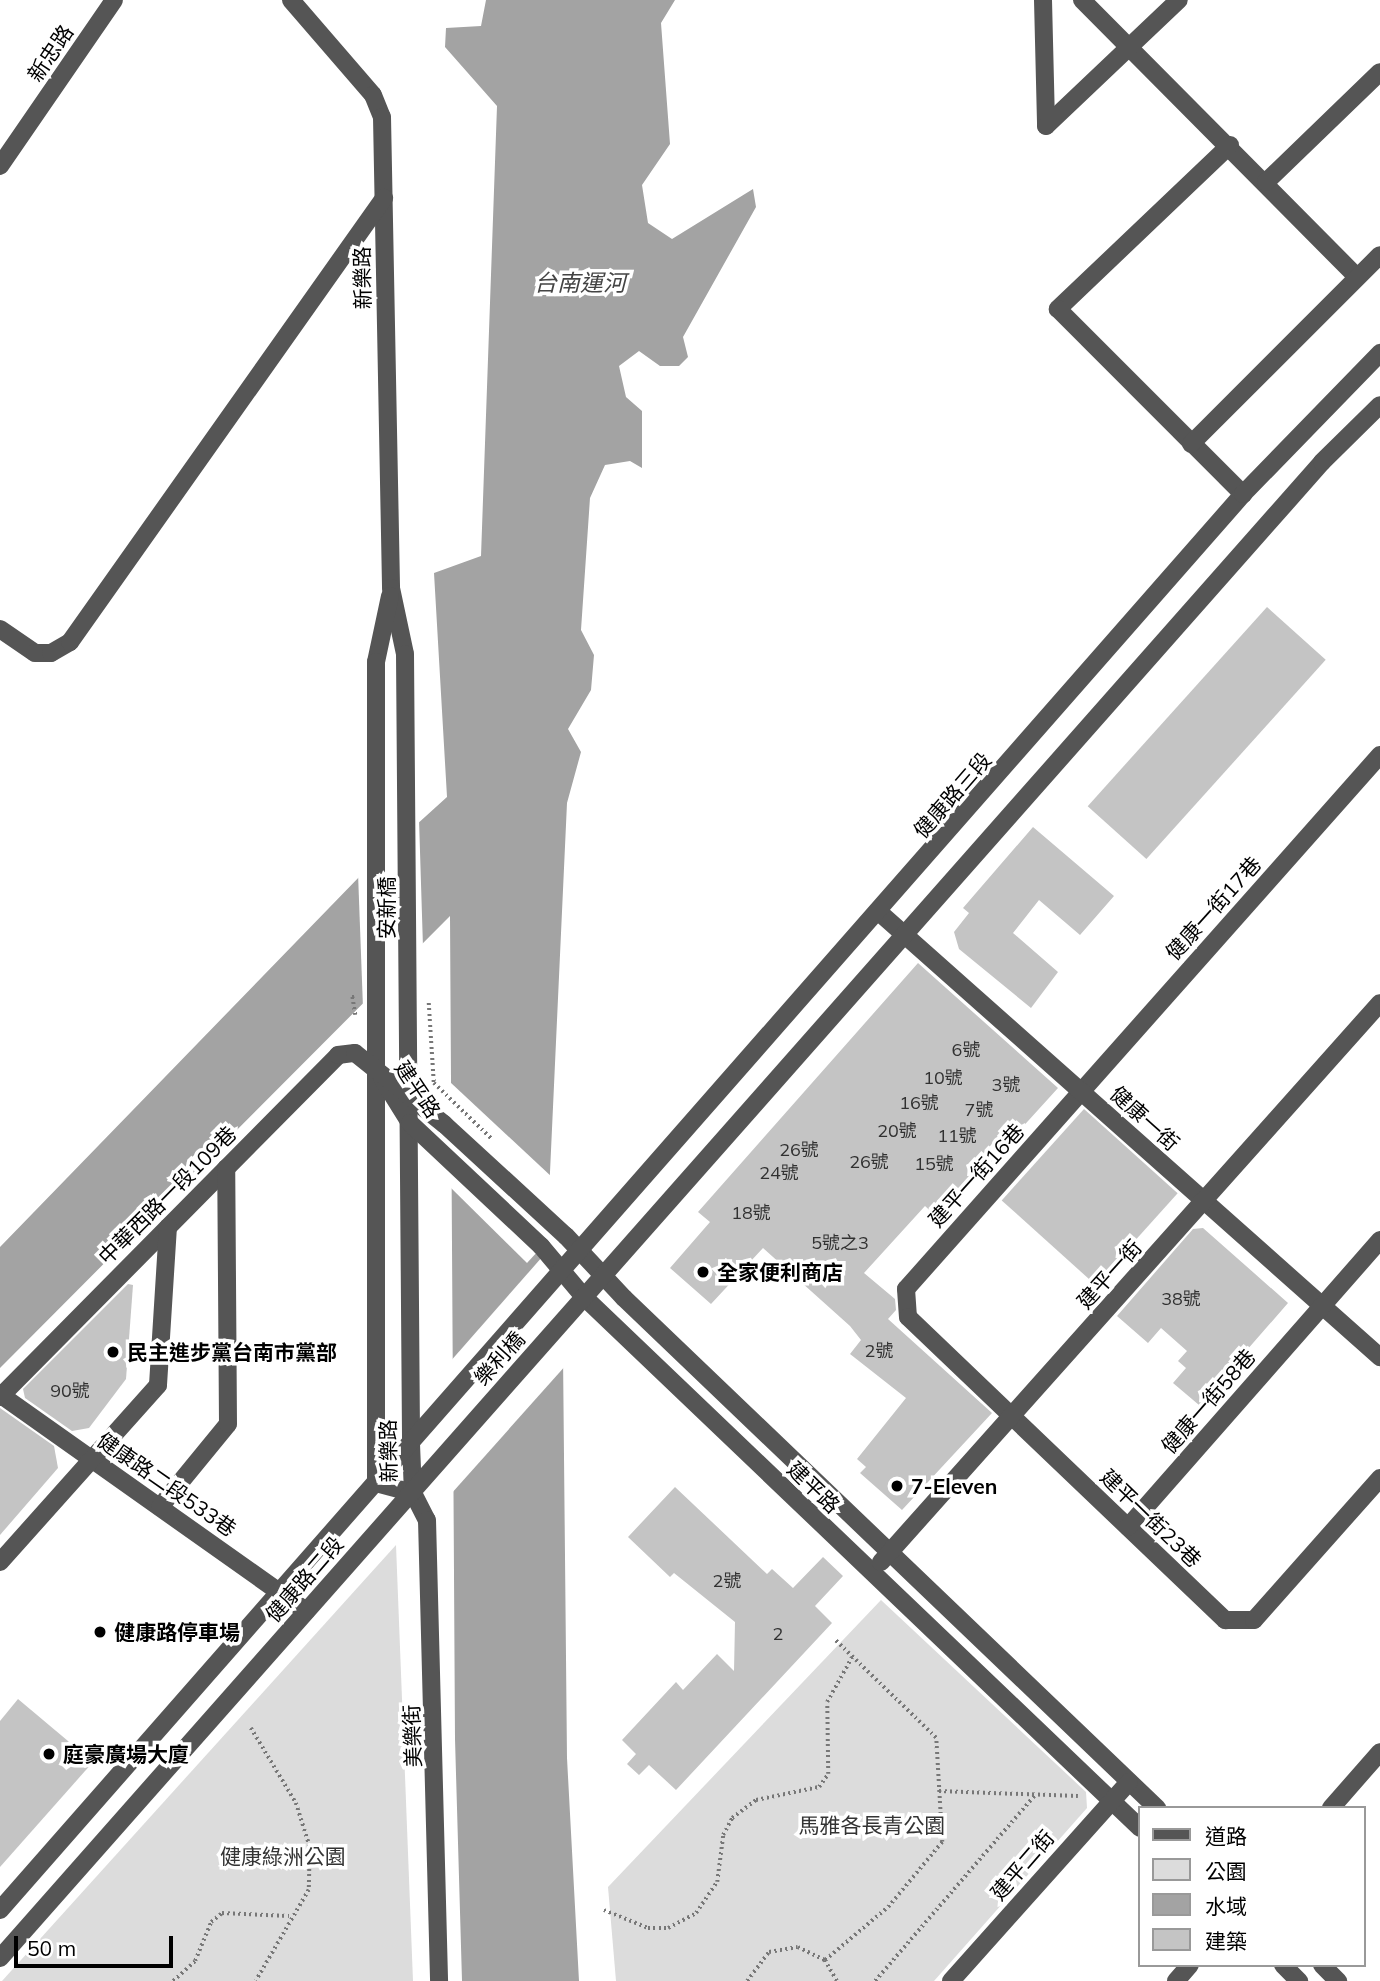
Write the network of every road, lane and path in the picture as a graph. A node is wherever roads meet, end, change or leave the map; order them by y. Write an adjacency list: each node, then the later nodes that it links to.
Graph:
1 (114, 0): 9 (street, 新忠路)
2 (291, 0): 11 (street, 新樂路)
3 (1043, 0): 6 (street)
4 (1082, 0): 6 (street)
5 (1179, 0): 6 (street)
6 (1133, 46): 8 (street)
7 (1380, 72): 10 (street)
8 (1230, 145): 10 (street); 16 (street)
9 (0, 166)
10 (1266, 182): 13 (street)
11 (384, 198): 18 (street, 新樂路); 19 (street)
12 (1380, 255): 13 (street)
13 (1357, 277): 16 (street)
14 (1380, 353): 17 (street, 健康路三段)
15 (1380, 405): 24 (street)
16 (1191, 444): 17 (street)
17 (1242, 494): 23 (street, 健康路三段)
18 (391, 588): 21 (street, 新樂路); 22 (street, 新樂路)
19 (0, 629)
20 (1380, 755): 31 (street, 健康一街17巷)
21 (408, 834): 25 (street, 安新橋)
22 (374, 872): 28 (street, 安新橋)
23 (880, 913): 24 (street, 健康一街); 38 (street, 健康路三段)
24 (904, 934): 31 (street, 健康一街); 40 (street)
25 (409, 981): 32 (street, 新樂路)
26 (429, 997): 30 (path)
27 (1380, 1003): 35 (street, 建平一街)
28 (373, 1008): 29 (street, 新樂路)
29 (375, 1066): 32 (street, 建平路); 33 (street, 建平路); 34 (street, 中華西路一段109巷); 52 (street, 新樂路)
30 (434, 1083)
31 (1081, 1092): 35 (street, 健康一街); 41 (street, 建平一街16巷)
32 (409, 1095): 33 (street, 新樂路); 38 (street, 建平路)
33 (410, 1123): 39 (street, 建平路); 48 (street, 新樂路)
34 (226, 1168): 36 (street, 中華西路一段109巷); 54 (street)
35 (1204, 1201): 43 (street, 健康一街); 47 (street, 建平一街)
36 (168, 1227): 45 (street, 中華西路一段109巷); 50 (street)
37 (1380, 1240): 43 (street, 健康一街58巷)
38 (581, 1252): 39 (street, 健康路三段); 40 (street, 建平路)
39 (564, 1271): 42 (street, 建平路); 46 (street, 樂利橋)
40 (601, 1277): 42 (street); 56 (street, 建平路)
41 (906, 1289): 47 (street, 建平一街23巷)
42 (584, 1297): 49 (street, 樂利橋); 58 (street, 建平路)
43 (1322, 1306): 44 (street, 健康一街); 55 (street, 健康一街58巷)
44 (1380, 1357)
45 (1, 1396): 50 (street, 健康路二段533巷)
46 (437, 1414): 48 (street, 健康路二段)
47 (1013, 1416): 55 (street, 建平一街23巷); 56 (street, 建平一街)
48 (411, 1444): 52 (street, 健康路二段); 53 (street, 新樂路)
49 (448, 1450): 53 (street, 健康路二段)
50 (92, 1459): 54 (street, 健康路二段533巷); 57 (street)
51 (1380, 1478): 55 (street, 建平一街23巷)
52 (376, 1483): 53 (street, 新樂路); 59 (street, 健康路二段)
53 (413, 1493): 60 (street, 健康路二段); 83 (street, 美樂街)
54 (160, 1507): 59 (street, 健康路二段533巷)
55 (1128, 1527)
56 (888, 1554): 58 (street, 建平一街); 65 (street, 建平路)
57 (0, 1562)
58 (870, 1573): 68 (street, 建平路)
59 (280, 1592): 60 (street, 健康路二段533巷); 73 (street, 健康路二段)
60 (306, 1611): 76 (street, 健康路二段)
61 (835, 1640): 62 (path)
62 (852, 1657): 66 (path); 74 (path)
63 (251, 1728): 75 (path)
64 (1380, 1752): 70 (street)
65 (1129, 1782): 68 (street, 建平二街); 69 (street, 建平路)
66 (939, 1791): 67 (path); 77 (path)
67 (1036, 1794): 71 (path); 86 (path)
68 (1111, 1801): 71 (street, 建平二街); 72 (street, 建平路)
69 (1155, 1806)
70 (1333, 1806)
71 (1098, 1814): 87 (street, 建平二街)
72 (1138, 1827)
73 (2, 1904)
74 (604, 1910)
75 (289, 1916): 81 (path); 82 (path)
76 (0, 1958)
77 (825, 1960): 84 (path); 85 (path)
78 (1188, 1967): 88 (street)
79 (1285, 1967): 89 (street)
80 (1324, 1967): 90 (street)
81 (173, 1981)
82 (256, 1981)
83 (439, 1981)
84 (747, 1981)
85 (836, 1981)
86 (875, 1981)
87 (951, 1981)
88 (1176, 1981)
89 (1299, 1981)
90 (1338, 1981)

